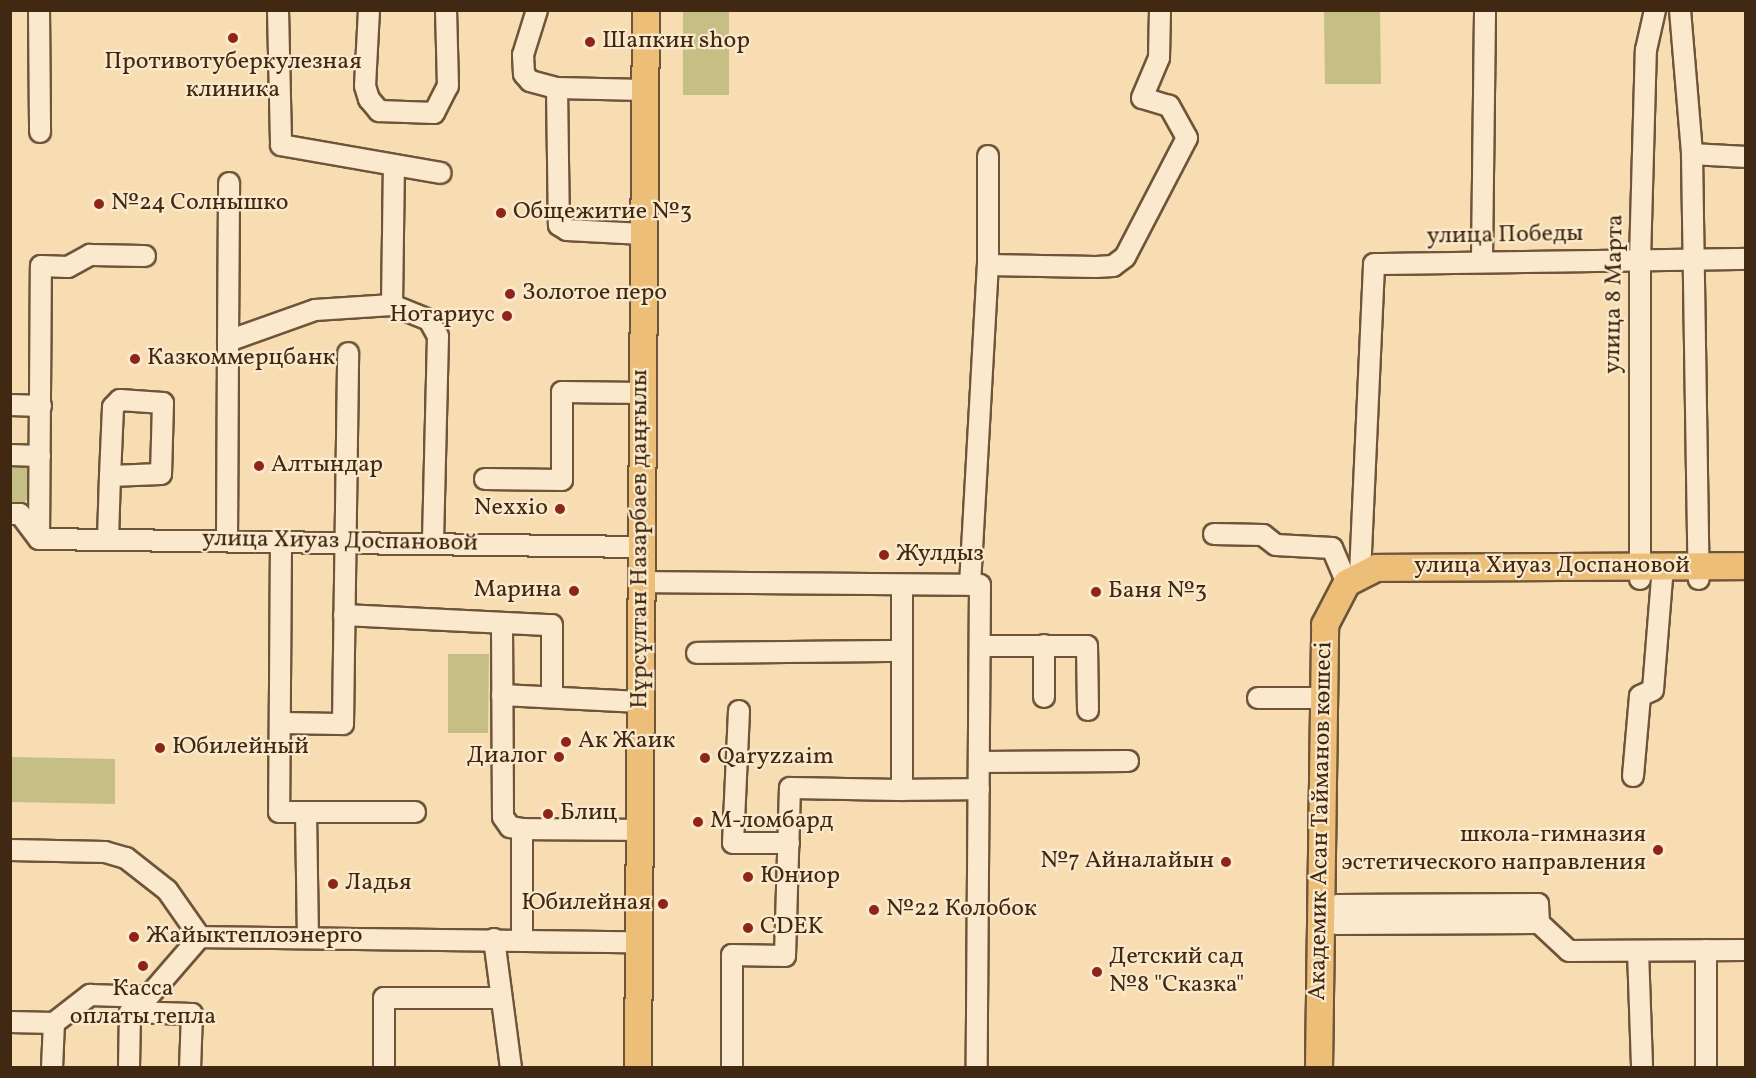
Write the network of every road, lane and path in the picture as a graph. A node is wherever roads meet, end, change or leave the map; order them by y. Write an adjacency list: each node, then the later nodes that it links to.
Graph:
1 (39, 10): 13 (street)
2 (278, 10): 17 (street)
3 (369, 10): 4 (street)
4 (446, 10)
5 (537, 10): 11 (street)
6 (646, 10): 12 (main road, Нұрсұлтан Назарбаев даңғылы)
7 (1160, 10): 27 (street)
8 (1485, 10): 23 (street)
9 (1655, 10): 24 (street, улица 8 Марта)
10 (1680, 10): 14 (street)
11 (556, 88): 12 (street); 20 (street)
12 (644, 90): 20 (main road, Нұрсұлтан Назарбаев даңғылы)
13 (40, 132)
14 (1692, 154): 16 (street); 25 (street)
15 (988, 156): 27 (street)
16 (1746, 157)
17 (394, 165): 18 (street); 28 (street)
18 (441, 172)
19 (230, 183): 29 (street)
20 (643, 234): 31 (main road, Нұрсұлтан Назарбаев даңғылы)
21 (145, 256): 33 (street)
22 (1746, 259): 25 (street, улица Победы)
23 (1482, 260): 24 (street, улица Победы); 26 (street, улица Победы)
24 (1640, 260): 25 (street, улица Победы); 48 (street, улица 8 Марта)
25 (1693, 260): 49 (street)
26 (1374, 264): 52 (street, Академик Асан Тайманов көшесі)
27 (988, 265): 53 (street)
28 (392, 305): 29 (street); 45 (street)
29 (228, 341): 42 (street)
30 (348, 353): 44 (street)
31 (642, 393): 37 (street); 46 (main road, Нұрсұлтан Назарбаев даңғылы)
32 (10, 405): 33 (street)
33 (41, 406): 35 (street)
34 (10, 455): 35 (street)
35 (40, 456): 40 (street)
36 (110, 476): 36 (street); 41 (street)
37 (485, 479)
38 (10, 514): 40 (street)
39 (1214, 534): 52 (street)
40 (39, 538): 41 (street, улица Хиуаз Доспановой)
41 (108, 539): 42 (street, улица Хиуаз Доспановой)
42 (227, 541): 43 (street, улица Хиуаз Доспановой)
43 (282, 542): 44 (street, улица Хиуаз Доспановой); 69 (street)
44 (345, 542): 45 (street, улица Хиуаз Доспановой); 55 (street)
45 (434, 543): 46 (street, улица Хиуаз Доспановой)
46 (641, 547): 51 (main road, Нұрсұлтан Назарбаев даңғылы)
47 (1746, 566): 49 (main road, улица Хиуаз Доспановой)
48 (1651, 573): 49 (main road, улица Хиуаз Доспановой); 52 (main road, улица Хиуаз Доспановой); 72 (street, улица 8 Марта)
49 (1699, 573): 50 (main road, улица Хиуаз Доспановой)
50 (1746, 579)
51 (641, 582): 54 (street); 66 (main road, Нұрсұлтан Назарбаев даңғылы)
52 (1357, 582): 65 (main road, Академик Асан Тайманов көшесі); 81 (main road, Академик Асан Тайманов көшесі)
53 (970, 585): 54 (street); 58 (street)
54 (902, 586): 59 (street)
55 (344, 615): 56 (street); 69 (street)
56 (502, 624): 61 (street); 62 (street)
57 (1044, 645): 58 (street); 63 (street); 67 (street)
58 (980, 646): 71 (street)
59 (902, 651): 60 (street); 74 (street)
60 (697, 652)
61 (502, 695): 62 (street); 77 (street)
62 (552, 696): 66 (street)
63 (1044, 697)
64 (1258, 698): 65 (street)
65 (1323, 698): 101 (main road, Академик Асан Тайманов көшесі)
66 (640, 702): 78 (main road, Нұрсұлтан Назарбаев даңғылы)
67 (1088, 710)
68 (739, 711): 79 (street)
69 (280, 723): 75 (street)
70 (1128, 760): 71 (street)
71 (980, 762): 73 (street)
72 (1633, 776)
73 (979, 789): 74 (street); 100 (street)
74 (902, 790): 79 (street)
75 (306, 812): 76 (street); 83 (street)
76 (415, 812)
77 (522, 829): 78 (street); 85 (street)
78 (640, 830): 86 (main road, Нұрсұлтан Назарбаев даңғылы)
79 (789, 843): 99 (street)
80 (10, 850): 82 (street)
81 (1337, 914): 89 (street); 102 (main road, Академик Асан Тайманов көшесі)
82 (200, 937): 83 (street); 92 (street)
83 (308, 938): 84 (street)
84 (494, 939): 85 (street); 90 (street)
85 (522, 939): 86 (street)
86 (639, 942): 98 (main road, Нұрсұлтан Назарбаев даңғылы)
87 (1706, 950): 88 (street); 89 (street); 104 (street)
88 (1746, 950)
89 (1638, 951): 103 (street)
90 (498, 998): 96 (street); 97 (street)
91 (10, 1022): 92 (street)
92 (54, 1023): 93 (street)
93 (52, 1068)
94 (129, 1068): 95 (street)
95 (190, 1068)
96 (384, 1068)
97 (511, 1068)
98 (638, 1068)
99 (732, 1068)
100 (976, 1068)
101 (1319, 1068)
102 (1335, 1068)
103 (1642, 1068)
104 (1706, 1068)

